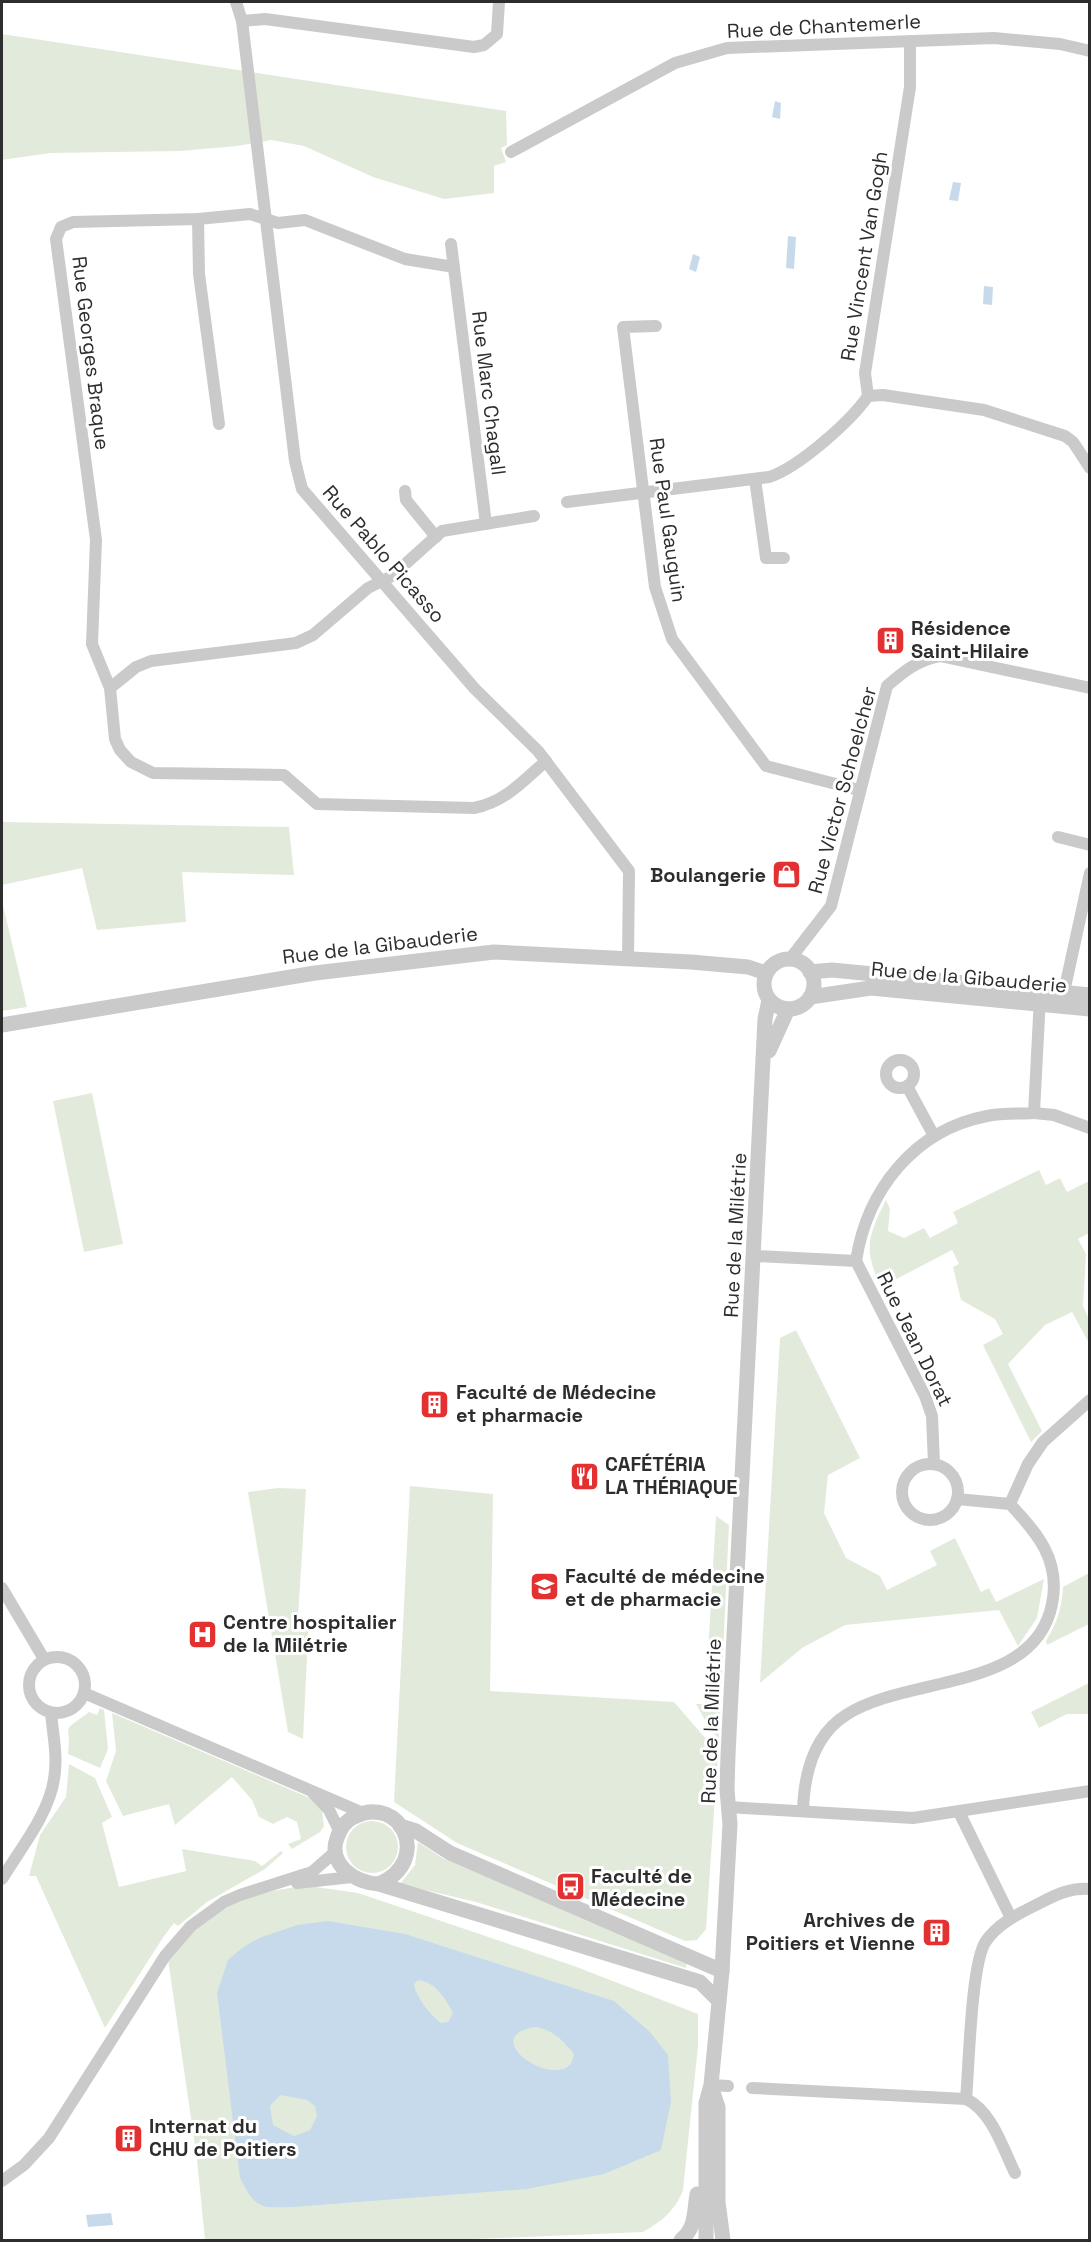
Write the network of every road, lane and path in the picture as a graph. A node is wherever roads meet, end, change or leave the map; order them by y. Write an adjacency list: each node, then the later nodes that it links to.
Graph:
1 (236, 2): 3 (street, Rue Pablo Picasso)
2 (499, 2): 3 (street)
3 (242, 21): 8 (street, Rue Pablo Picasso)
4 (910, 41): 5 (street, Rue de Chantemerle); 6 (street, Rue de Chantemerle); 12 (street, Rue Vincent Van Gogh)
5 (1089, 51)
6 (511, 152)
7 (198, 219): 8 (street, Rue Georges Braque); 13 (street); 24 (street, Rue Georges Braque)
8 (266, 219): 10 (street); 23 (street, Rue Pablo Picasso)
9 (451, 244): 10 (street, Rue Marc Chagall)
10 (454, 267): 20 (street, Rue Marc Chagall)
11 (656, 326): 17 (street, Rue Paul Gauguin)
12 (868, 396): 14 (street); 15 (street)
13 (219, 424)
14 (1089, 468)
15 (755, 479): 17 (street); 22 (street)
16 (405, 491): 21 (street)
17 (642, 492): 18 (street); 27 (street, Rue Paul Gauguin)
18 (567, 502)
19 (534, 516): 20 (street)
20 (486, 524): 21 (street)
21 (436, 537): 23 (street)
22 (784, 558)
23 (381, 582): 24 (street); 26 (street, Rue Pablo Picasso)
24 (110, 688): 26 (street, Rue Georges Braque)
25 (1089, 688): 27 (street, Rue Victor Schoelcher)
26 (546, 761): 31 (street, Rue Pablo Picasso)
27 (859, 790): 32 (street, Rue Victor Schoelcher)
28 (1058, 837): 29 (street)
29 (1089, 845)
30 (1089, 873): 35 (street)
31 (628, 959): 34 (street, Rue de la Gibauderie); 42 (street, Rue de la Gibauderie)
32 (790, 959): 33 (street); 34 (street)
33 (810, 972): 37 (street); 38 (street, Rue de la Gibauderie)
34 (766, 973): 39 (street)
35 (1064, 992): 36 (street, Rue de la Gibauderie); 38 (street, Rue de la Gibauderie)
36 (1089, 995)
37 (810, 997): 38 (street, Rue de la Gibauderie); 41 (street)
38 (1040, 997): 40 (street, Rue de la Gibauderie); 45 (street)
39 (769, 1000): 41 (street); 43 (street, Rue de la Milétrie)
40 (1089, 1008)
41 (788, 1009): 43 (street, Rue de la Milétrie)
42 (2, 1025)
43 (765, 1069): 48 (street, Rue de la Milétrie)
44 (906, 1086): 47 (street)
45 (1034, 1113): 46 (street); 47 (street)
46 (1089, 1128)
47 (934, 1136): 49 (street)
48 (755, 1256): 49 (street, Rue Jean Dorat); 60 (street, Rue de la Milétrie)
49 (856, 1261): 51 (street, Rue Jean Dorat)
50 (1089, 1400): 53 (street)
51 (934, 1464): 52 (street); 52 (street)
52 (957, 1499): 53 (street)
53 (1010, 1504): 61 (street)
54 (2, 1588): 55 (street)
55 (44, 1659): 56 (street); 57 (street)
56 (84, 1693): 57 (street); 59 (street)
57 (51, 1713): 68 (street)
58 (1089, 1791): 62 (street)
59 (312, 1792): 63 (street); 65 (street)
60 (728, 1806): 61 (street); 74 (street, Rue de la Milétrie)
61 (803, 1811): 62 (street)
62 (959, 1812): 72 (street)
63 (363, 1813): 64 (street); 65 (street)
64 (400, 1826): 70 (street); 74 (street)
65 (339, 1830): 66 (street)
66 (335, 1852): 67 (street); 69 (street)
67 (352, 1877): 69 (street); 70 (street)
68 (2, 1879)
69 (275, 1884): 82 (street)
70 (379, 1884): 73 (street)
71 (1089, 1889): 72 (street)
72 (1011, 1918): 79 (street)
73 (604, 1952): 74 (street); 75 (street)
74 (722, 1971): 75 (street, Rue de la Milétrie)
75 (718, 2000): 76 (street, Rue de la Milétrie)
76 (711, 2085): 77 (street); 80 (street, Rue de la Milétrie); 85 (street, Rue de la Milétrie)
77 (728, 2086)
78 (752, 2088): 79 (street)
79 (966, 2099): 81 (street)
80 (706, 2146): 83 (street); 84 (street, Rue de la Milétrie)
81 (1015, 2173)
82 (2, 2181)
83 (681, 2241)
84 (706, 2241)
85 (723, 2241)

